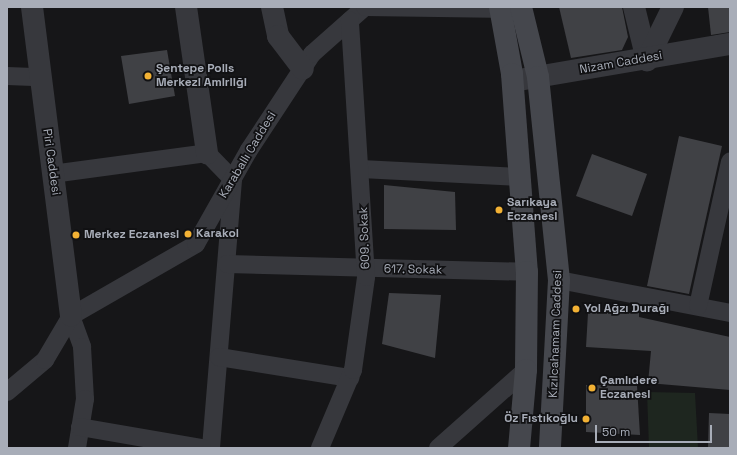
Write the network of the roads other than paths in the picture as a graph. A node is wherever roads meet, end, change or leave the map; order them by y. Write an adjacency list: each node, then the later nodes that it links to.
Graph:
1 (32, 7): 12 (street, Piri Caddesi)
2 (186, 7): 15 (street)
3 (272, 7): 10 (street)
4 (634, 7): 9 (street)
5 (672, 7): 9 (street)
6 (511, 8): 7 (street, Karaballı Caddesi); 13 (main road, Kızılcahamam Caddesi); 14 (main road)
7 (350, 20): 10 (street, Karaballı Caddesi); 17 (street, 609. Sokak)
8 (730, 44): 9 (street, Nizam Caddesi)
9 (647, 60): 13 (street, Nizam Caddesi)
10 (303, 69): 20 (street, Karaballı Caddesi)
11 (7, 76): 12 (street)
12 (40, 77): 18 (street, Piri Caddesi)
13 (538, 77): 14 (street, Nizam Caddesi); 24 (main road, Kızılcahamam Caddesi)
14 (512, 81): 19 (main road)
15 (207, 153): 18 (street); 20 (street)
16 (730, 162): 25 (street)
17 (361, 169): 19 (street); 22 (street, 609. Sokak)
18 (52, 174): 27 (street, Piri Caddesi)
19 (520, 177): 23 (main road)
20 (233, 180): 21 (street); 27 (street, Karaballı Caddesi)
21 (227, 264): 22 (street, 617. Sokak); 28 (street)
22 (366, 269): 23 (street, 617. Sokak); 30 (street, 609. Sokak)
23 (527, 272): 29 (main road)
24 (559, 280): 25 (street); 39 (main road, Kızılcahamam Caddesi)
25 (698, 306): 26 (street)
26 (730, 313)
27 (71, 316): 31 (street, Karaballı Caddesi); 32 (street)
28 (219, 357): 30 (street); 35 (street)
29 (526, 370): 37 (street); 38 (main road)
30 (350, 378): 36 (street, 609. Sokak)
31 (7, 392)
32 (80, 427): 33 (street); 34 (street)
33 (77, 448)
34 (202, 448)
35 (211, 448)
36 (320, 448)
37 (438, 448)
38 (518, 448)
39 (550, 448)

